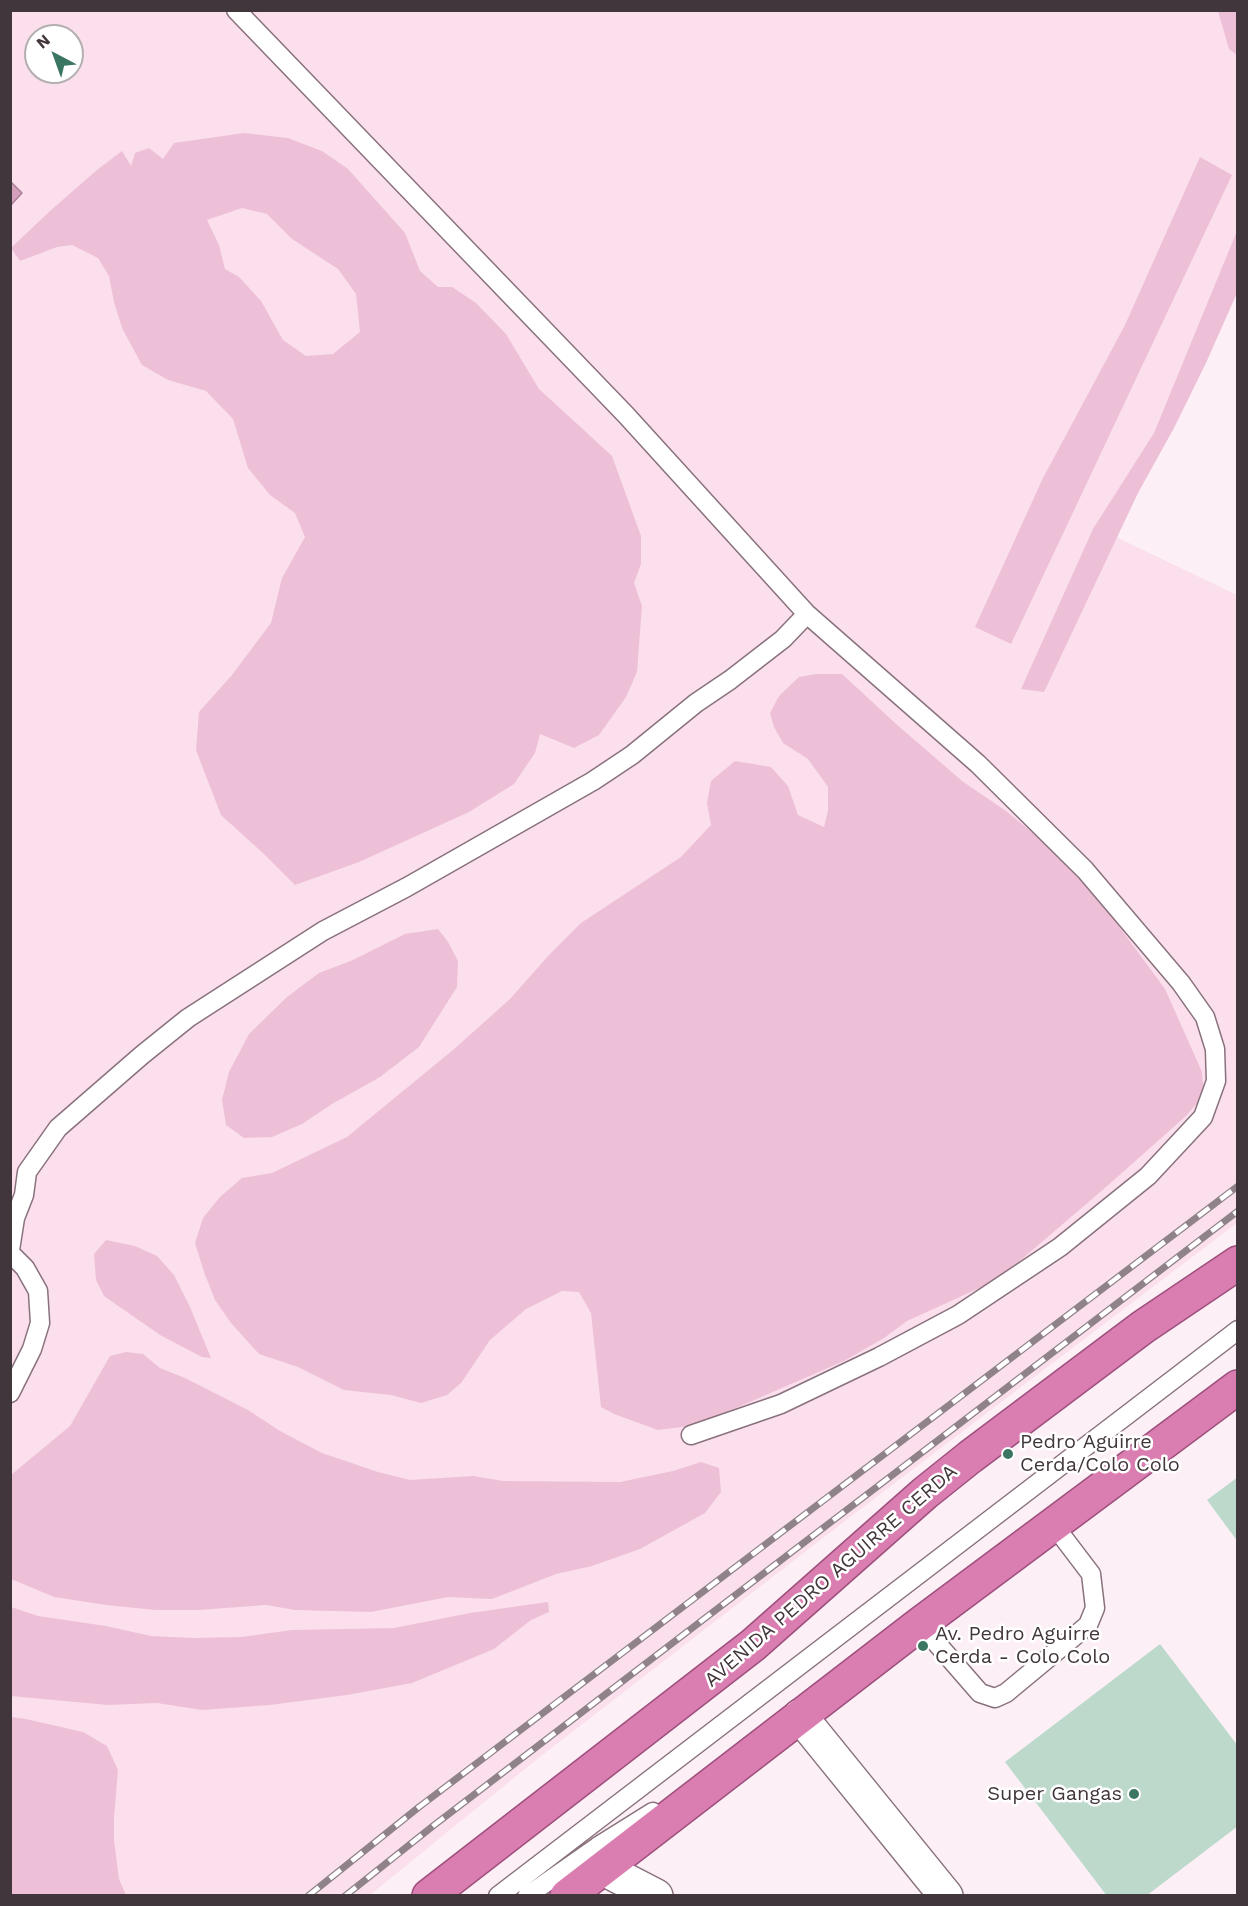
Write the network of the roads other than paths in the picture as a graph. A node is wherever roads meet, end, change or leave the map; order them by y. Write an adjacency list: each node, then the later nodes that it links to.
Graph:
1 (236, 10): 2 (lane)
2 (807, 614): 3 (lane); 10 (lane)
3 (10, 1252): 9 (lane)
4 (1238, 1263): 16 (highway, AVENIDA PEDRO AGUIRRE CERDA)
5 (1238, 1330): 17 (lane)
6 (10, 1368): 7 (lane)
7 (10, 1382)
8 (1238, 1387): 11 (highway)
9 (10, 1393)
10 (691, 1436)
11 (1053, 1524): 12 (highway); 12 (lane)
12 (920, 1624): 13 (highway)
13 (800, 1716): 14 (highway); 21 (street)
14 (757, 1749): 15 (highway); 18 (lane)
15 (602, 1868): 19 (highway); 20 (street)
16 (429, 1896)
17 (498, 1896)
18 (527, 1896)
19 (567, 1896)
20 (656, 1896)
21 (946, 1896)

